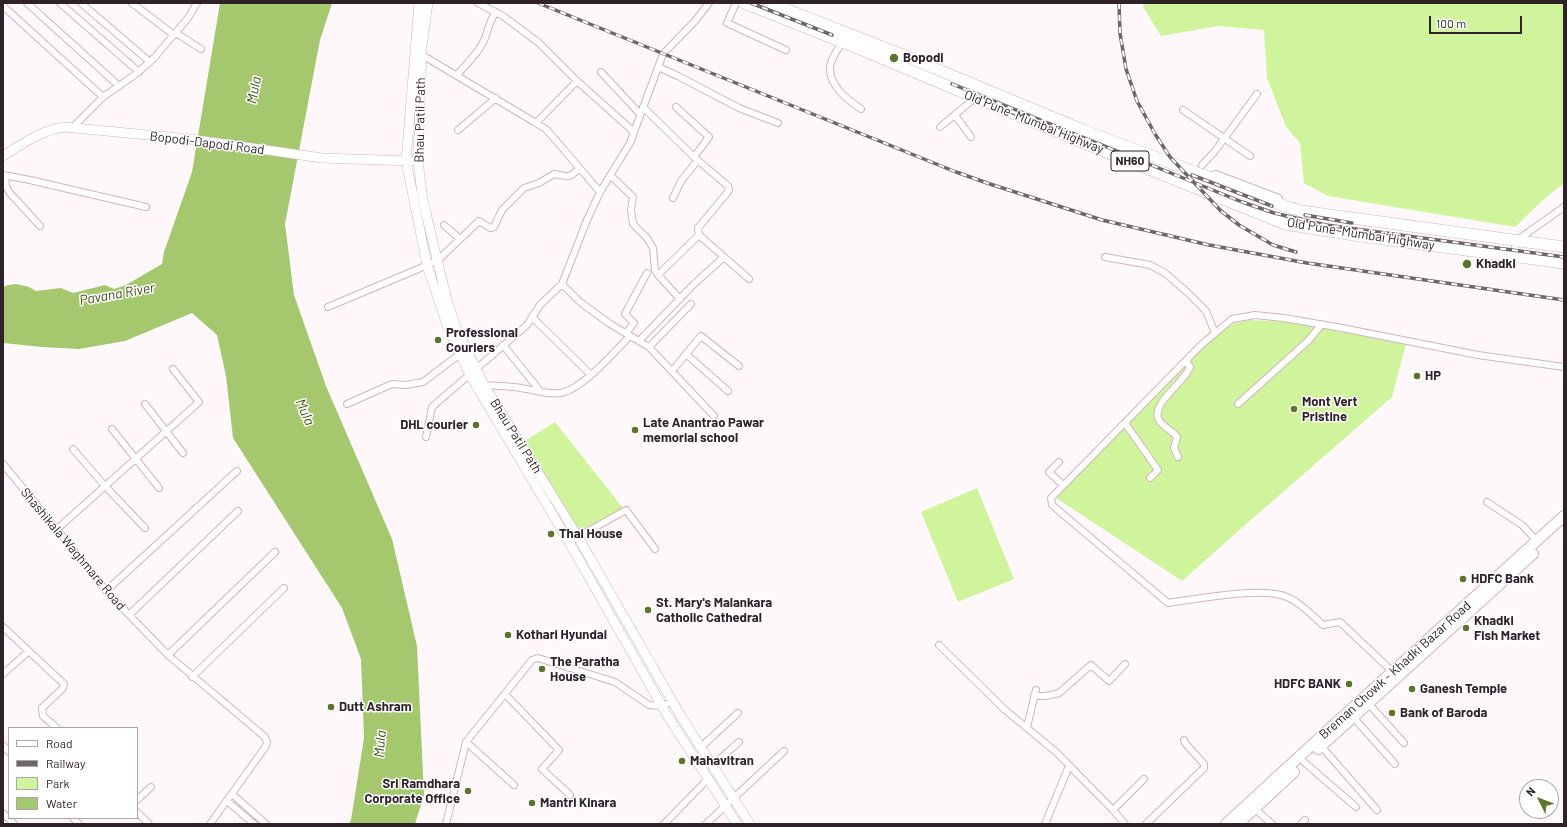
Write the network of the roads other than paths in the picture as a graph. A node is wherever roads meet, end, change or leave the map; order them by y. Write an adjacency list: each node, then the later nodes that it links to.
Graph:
1 (27, 3): 26 (street)
2 (60, 3): 22 (street)
3 (81, 3): 20 (street)
4 (132, 3): 15 (street)
5 (419, 3): 49 (main road, Bhau Patil Path)
6 (428, 3): 19 (main road, Bhau Patil Path)
7 (478, 3): 14 (street)
8 (709, 3): 21 (street)
9 (736, 3): 18 (street)
10 (744, 3): 16 (highway, Old Pune–Mumbai Highway / NH60)
11 (770, 3): 51 (highway, Old Pune–Mumbai Highway / NH60)
12 (194, 4): 15 (street)
13 (3, 6): 28 (street)
14 (496, 12): 24 (street); 25 (street)
15 (175, 34): 17 (street); 20 (street)
16 (842, 42): 30 (highway, Old Pune–Mumbai Highway / NH60); 33 (street)
17 (201, 49)
18 (786, 50)
19 (422, 55): 24 (street); 48 (main road, Bhau Patil Path)
20 (150, 62): 22 (street)
21 (658, 67): 31 (street); 38 (street)
22 (139, 72): 26 (street)
23 (601, 72): 35 (street)
24 (457, 75): 29 (street)
25 (577, 82): 37 (street); 42 (street)
26 (119, 86): 28 (street)
27 (1257, 94): 44 (street)
28 (103, 97): 40 (street)
29 (496, 98): 37 (street); 41 (street)
30 (974, 98): 36 (street); 55 (highway, Old Pune–Mumbai Highway / NH60)
31 (643, 107): 35 (street); 47 (street)
32 (676, 107): 47 (street)
33 (861, 109)
34 (1183, 110): 44 (street)
35 (640, 114): 42 (street)
36 (955, 114): 39 (street); 43 (street)
37 (536, 123): 52 (street)
38 (778, 123)
39 (940, 126)
40 (73, 127): 45 (main road, Bopodi-Dapodi Road); 49 (main road, Bopodi-Dapodi Road)
41 (458, 130)
42 (634, 132): 54 (street)
43 (971, 137)
44 (1224, 138): 46 (street); 50 (street)
45 (3, 156)
46 (1250, 156)
47 (696, 159): 57 (street); 62 (street)
48 (418, 160): 49 (main road, Bopodi-Dapodi Road); 69 (main road, Bhau Patil Path)
49 (406, 161): 71 (main road, Bhau Patil Path)
50 (1202, 165)
51 (1179, 166): 55 (highway); 64 (highway, Old Pune–Mumbai Highway / NH60)
52 (579, 169): 56 (street); 63 (street)
53 (4, 175): 58 (street); 61 (street)
54 (610, 175): 56 (street); 73 (street)
55 (1173, 179): 66 (highway, Old Pune–Mumbai Highway / NH60)
56 (600, 192): 75 (street)
57 (672, 198)
58 (146, 207)
59 (1564, 207): 64 (street)
60 (444, 225): 63 (street)
61 (40, 226)
62 (699, 235): 67 (street); 73 (street)
63 (460, 239): 69 (street)
64 (1516, 241): 65 (highway, Old Pune–Mumbai Highway / NH60); 66 (street)
65 (1564, 247)
66 (1514, 256): 70 (highway, Old Pune–Mumbai Highway / NH60)
67 (724, 257): 74 (street); 76 (street)
68 (1105, 257): 81 (street)
69 (437, 261): 71 (street); 92 (main road, Bhau Patil Path)
70 (1564, 263)
71 (427, 265): 78 (street); 86 (main road, Bhau Patil Path)
72 (647, 273): 82 (street)
73 (658, 275): 76 (street)
74 (749, 279)
75 (562, 284): 79 (street); 82 (street)
76 (680, 299): 83 (street)
77 (691, 304): 85 (street)
78 (328, 306)
79 (532, 317): 84 (street); 94 (street)
80 (1322, 324): 81 (street); 90 (street); 100 (street)
81 (1215, 333): 88 (street)
82 (628, 335): 83 (street); 94 (street)
83 (639, 341): 85 (street)
84 (503, 345): 92 (street); 97 (street)
85 (649, 347): 93 (street)
86 (460, 354): 92 (main road, Bhau Patil Path); 99 (street)
87 (686, 354): 89 (street); 93 (street); 96 (street)
88 (1186, 361): 102 (street); 108 (street)
89 (739, 366)
90 (1564, 367)
91 (173, 369): 104 (street)
92 (473, 371): 95 (main road, Bhau Patil Path); 105 (street); 124 (main road, Bhau Patil Path)
93 (672, 371): 101 (street)
94 (591, 374): 97 (street)
95 (484, 385): 97 (street); 123 (main road, Bhau Patil Path)
96 (728, 391)
97 (541, 392)
98 (145, 404): 104 (street)
99 (346, 404)
100 (1238, 404)
101 (714, 416)
102 (1125, 423): 113 (street); 114 (street)
103 (112, 429): 109 (street)
104 (166, 431): 107 (street); 109 (street)
105 (426, 437)
106 (73, 449): 115 (street)
107 (184, 453)
108 (1178, 456)
109 (136, 458): 115 (street); 116 (street)
110 (1059, 462): 114 (street)
111 (3, 464): 122 (street, Shashikala Waghmare Road)
112 (237, 471): 129 (street)
113 (1150, 478)
114 (1063, 485): 137 (street)
115 (105, 486): 121 (street); 122 (street)
116 (159, 488)
117 (1487, 502): 125 (street)
118 (238, 511): 130 (street)
119 (1564, 516): 125 (main road, Breman Chowk - Khadki Bazar Road)
120 (1564, 525): 137 (main road, Breman Chowk - Khadki Bazar Road)
121 (145, 528)
122 (56, 530): 129 (street, Shashikala Waghmare Road)
123 (578, 537): 124 (street); 126 (street); 140 (main road, Bhau Patil Path)
124 (569, 542): 142 (main road, Bhau Patil Path)
125 (1537, 542): 137 (main road, Breman Chowk - Khadki Bazar Road)
126 (655, 549)
127 (274, 552): 134 (street)
128 (284, 588): 138 (street)
129 (106, 591): 130 (street, Shashikala Waghmare Road)
130 (129, 615): 134 (street, Shashikala Waghmare Road)
131 (3, 627): 133 (street)
132 (939, 645): 146 (street)
133 (28, 651): 136 (street); 145 (street)
134 (168, 655): 138 (street, Shashikala Waghmare Road)
135 (1125, 664): 146 (street)
136 (3, 674)
137 (1396, 674): 141 (main road, Breman Chowk - Khadki Bazar Road); 154 (main road, Breman Chowk - Khadki Bazar Road)
138 (192, 676): 163 (street, Shashikala Waghmare Road)
139 (505, 694): 142 (street); 148 (street); 164 (street)
140 (672, 700): 142 (street); 152 (main road, Bhau Patil Path)
141 (1368, 703): 144 (main road, Breman Chowk - Khadki Bazar Road); 150 (street)
142 (662, 706): 159 (main road, Bhau Patil Path)
143 (738, 713): 152 (street)
144 (1353, 717): 151 (main road, Breman Chowk - Khadki Bazar Road); 156 (street)
145 (56, 727)
146 (1027, 727): 158 (street)
147 (1184, 740): 185 (street)
148 (466, 742): 161 (street); 178 (street)
149 (739, 742): 157 (street)
150 (1404, 743)
151 (1321, 746): 154 (main road, Breman Chowk - Khadki Bazar Road); 172 (street)
152 (701, 747): 157 (main road, Bhau Patil Path)
153 (784, 751): 165 (street)
154 (1310, 752): 155 (main road, Breman Chowk - Khadki Bazar Road); 186 (main road, Breman Chowk - Khadki Bazar Road)
155 (1304, 762): 169 (street); 170 (main road, Breman Chowk - Khadki Bazar Road)
156 (1395, 764)
157 (712, 766): 165 (main road, Bhau Patil Path)
158 (1069, 766): 171 (street); 183 (street)
159 (708, 779): 168 (main road, Bhau Patil Path); 179 (street)
160 (1144, 779): 171 (street)
161 (514, 785)
162 (151, 787): 166 (street)
163 (232, 794): 167 (street, Shashikala Waghmare Road); 177 (street)
164 (570, 795)
165 (733, 798): 168 (street); 182 (main road, Bhau Patil Path)
166 (138, 799)
167 (227, 801): 175 (street, Shashikala Waghmare Road); 176 (street)
168 (725, 805): 180 (street); 181 (main road, Bhau Patil Path)
169 (1356, 807)
170 (1255, 809): 187 (main road, Breman Chowk - Khadki Bazar Road); 188 (street)
171 (1113, 810): 184 (street)
172 (1377, 810)
173 (138, 813): 174 (street)
174 (149, 824)
175 (210, 824)
176 (254, 824)
177 (266, 824)
178 (446, 824)
179 (664, 824)
180 (706, 824)
181 (737, 824)
182 (750, 824)
183 (1045, 824)
184 (1125, 824)
185 (1146, 824)
186 (1226, 824)
187 (1238, 824)
188 (1272, 824)

